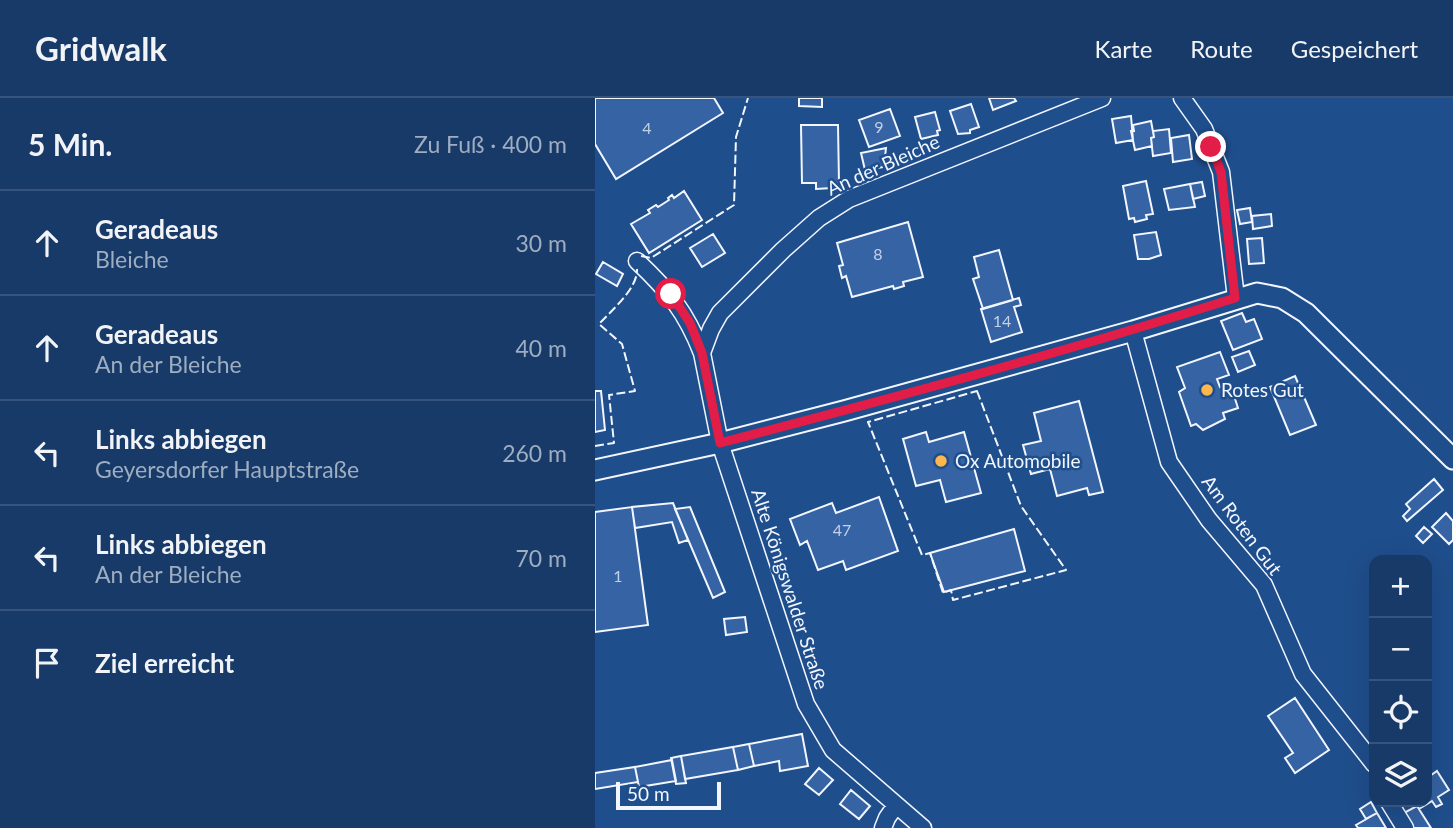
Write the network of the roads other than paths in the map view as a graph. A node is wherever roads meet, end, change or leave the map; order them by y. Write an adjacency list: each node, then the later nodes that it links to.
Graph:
1 (1103, 98): 6 (street, An der Bleiche)
2 (1182, 98): 4 (street)
3 (637, 261): 6 (street)
4 (1235, 298): 5 (main road); 8 (main road)
5 (1133, 331): 7 (main road); 10 (street, Am Roten Gut)
6 (702, 353): 7 (street)
7 (720, 443): 9 (main road); 11 (street, Alte Königswalder Straße)
8 (1453, 459)
9 (595, 470)
10 (1369, 758)
11 (896, 805): 13 (street); 14 (street, Alte Königswalder Straße)
12 (1392, 807): 15 (street)
13 (883, 828)
14 (923, 828)
15 (1405, 828)

